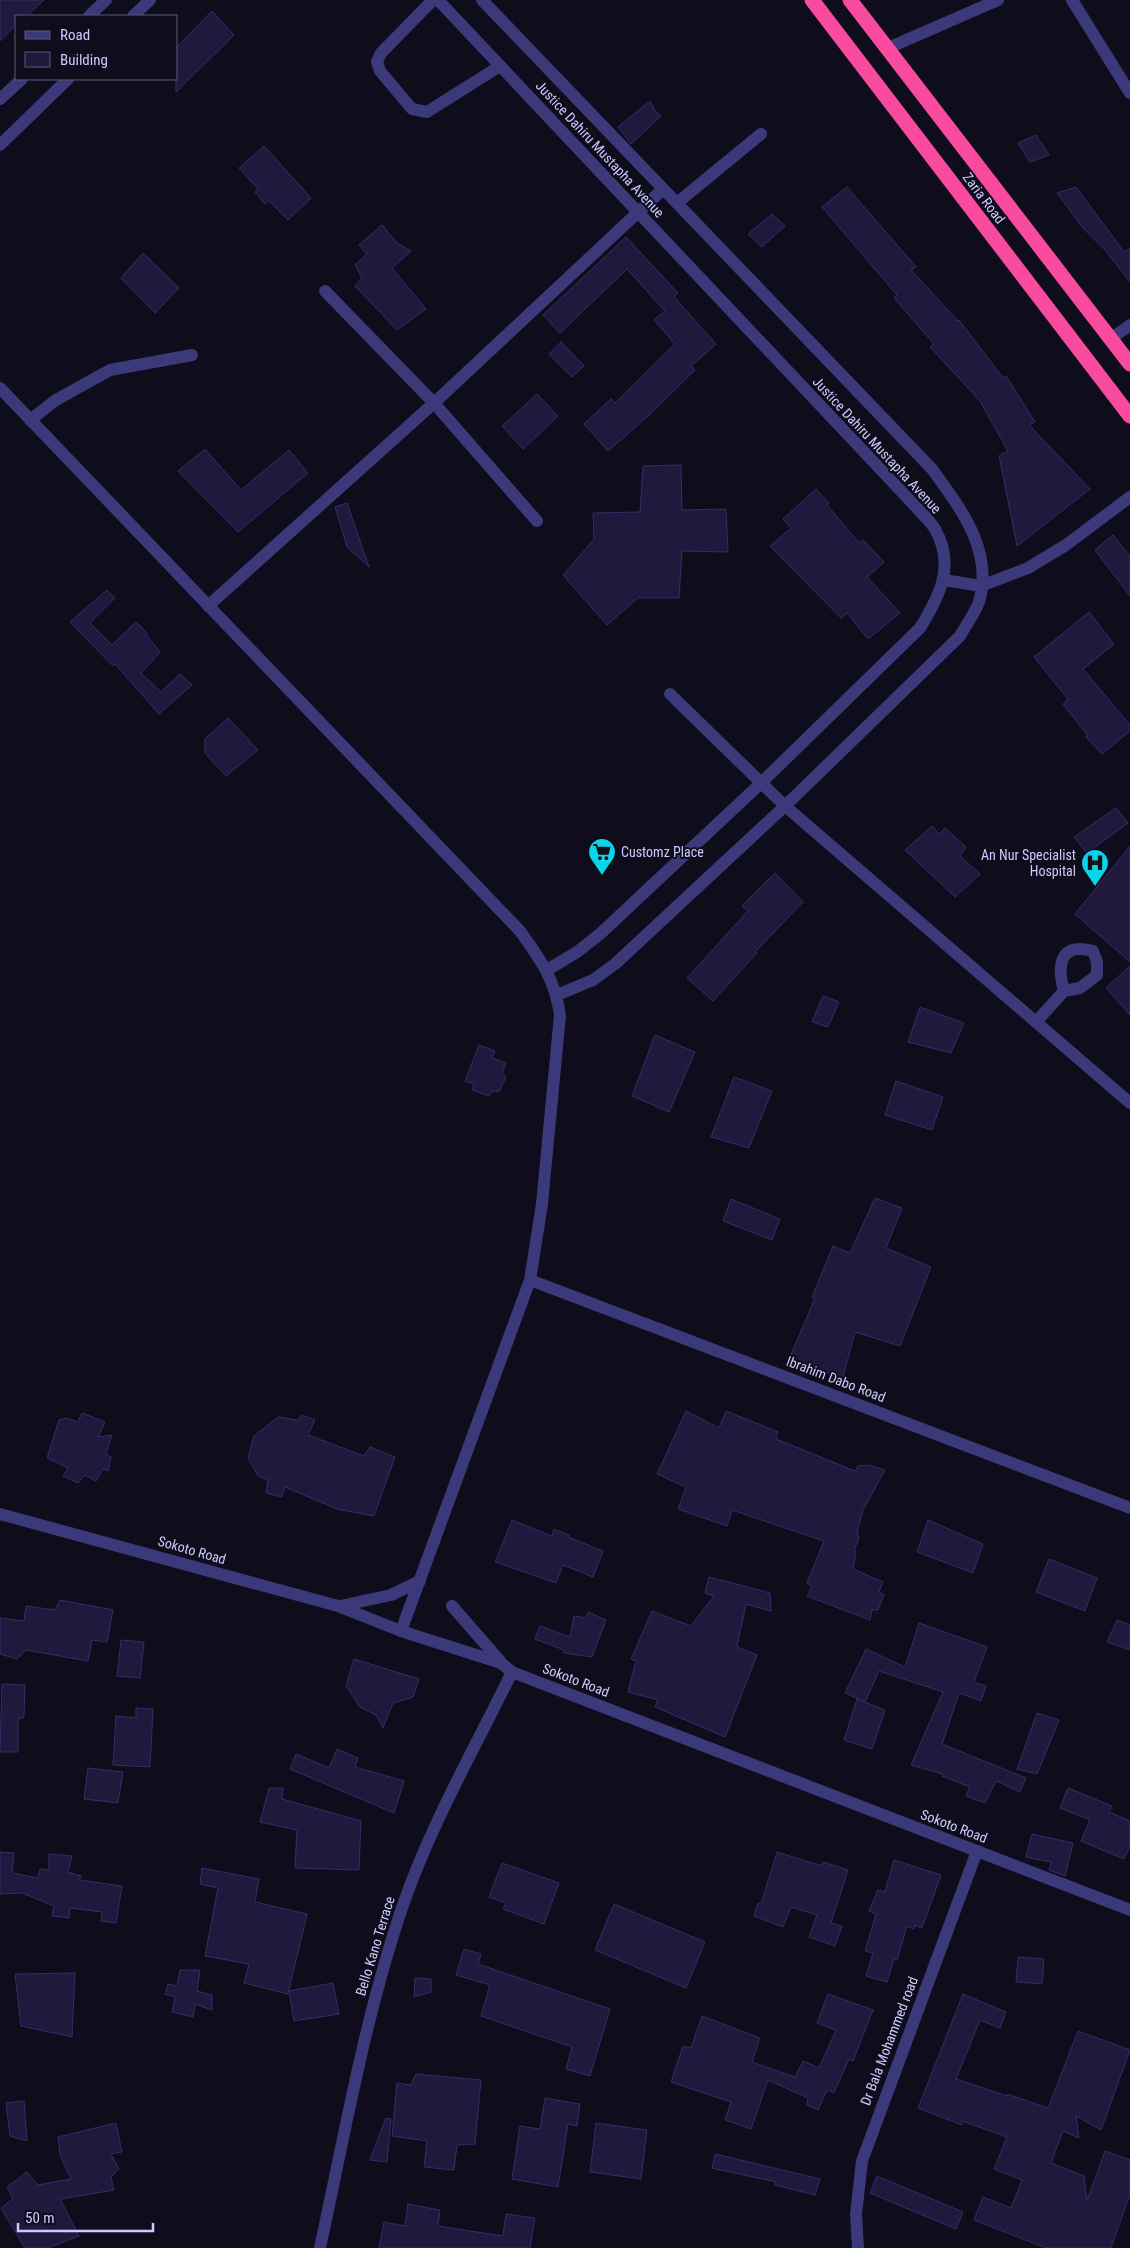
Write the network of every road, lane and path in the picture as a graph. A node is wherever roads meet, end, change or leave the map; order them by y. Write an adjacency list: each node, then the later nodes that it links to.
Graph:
1 (106, 0): 10 (street)
2 (150, 0): 11 (street)
3 (433, 0): 13 (street)
4 (438, 0): 13 (street, Justice Dahiru Mustapha Avenue)
5 (482, 0): 20 (street)
6 (812, 0): 30 (highway, Zaria Road)
7 (850, 0): 12 (highway, Zaria Road)
8 (998, 0): 12 (street)
9 (1072, 0): 16 (street)
10 (90, 15)
11 (134, 15)
12 (888, 48): 25 (highway, Zaria Road)
13 (500, 66): 22 (street, Justice Dahiru Mustapha Avenue)
14 (21, 80): 17 (street)
15 (67, 80): 19 (street)
16 (1130, 92)
17 (0, 99)
18 (761, 134): 21 (street)
19 (0, 145)
20 (663, 189): 21 (street); 22 (street)
21 (677, 203): 35 (street)
22 (637, 211): 29 (street); 34 (street, Justice Dahiru Mustapha Avenue)
23 (325, 291): 29 (street)
24 (1130, 324): 25 (street)
25 (1112, 338): 27 (highway, Zaria Road)
26 (192, 355): 31 (street)
27 (1130, 364)
28 (0, 388): 31 (street)
29 (434, 403): 33 (street); 36 (street)
30 (1130, 416)
31 (30, 420): 36 (street)
32 (1130, 497): 35 (street)
33 (537, 521)
34 (944, 580): 35 (street); 38 (street, Justice Dahiru Mustapha Avenue)
35 (981, 586): 39 (street)
36 (208, 606): 40 (street)
37 (670, 694): 38 (street)
38 (761, 783): 39 (street); 40 (street, Justice Dahiru Mustapha Avenue)
39 (786, 806): 42 (street); 43 (street)
40 (547, 970): 42 (street)
41 (1064, 992): 43 (street)
42 (557, 995): 45 (street)
43 (1036, 1022): 44 (street)
44 (1130, 1103)
45 (530, 1280): 46 (street, Ibrahim Dabo Road); 48 (street)
46 (1130, 1508)
47 (0, 1514): 49 (street, Sokoto Road)
48 (420, 1581): 49 (street); 51 (street)
49 (338, 1606): 51 (street, Sokoto Road)
50 (452, 1606): 52 (street)
51 (401, 1631): 52 (street, Sokoto Road)
52 (501, 1663): 53 (street, Sokoto Road)
53 (512, 1672): 54 (street, Sokoto Road); 56 (street, Bello Kano Terrace)
54 (977, 1851): 55 (street, Sokoto Road); 57 (street, Dr Bala Mohammed road)
55 (1130, 1910)
56 (320, 2248)
57 (858, 2248)

